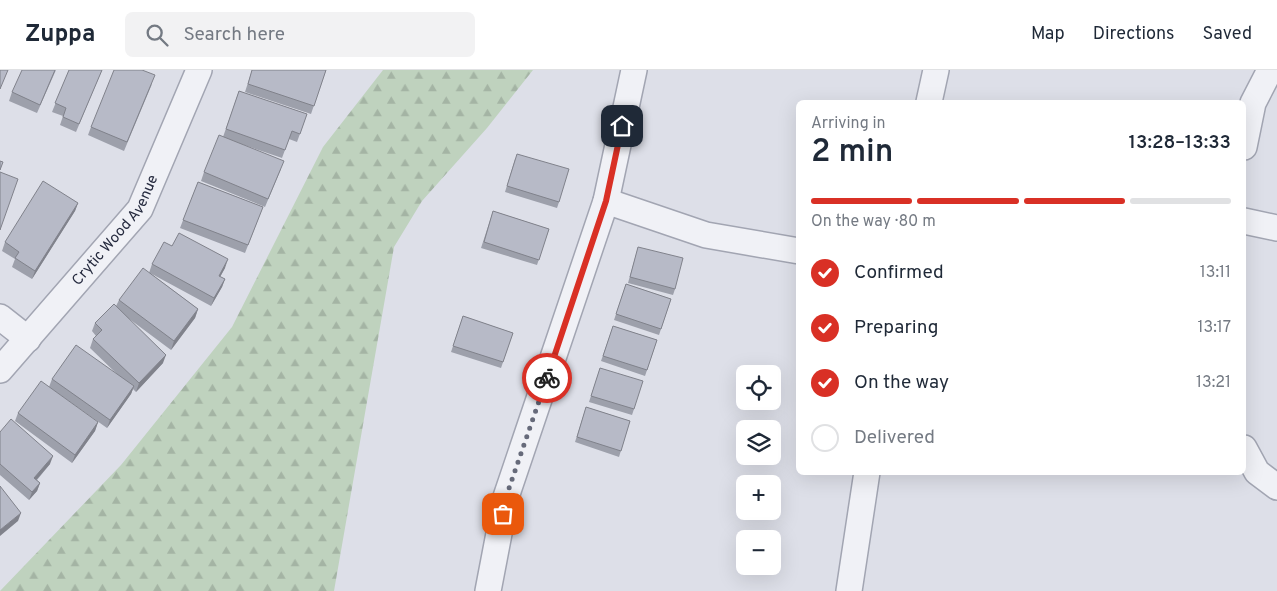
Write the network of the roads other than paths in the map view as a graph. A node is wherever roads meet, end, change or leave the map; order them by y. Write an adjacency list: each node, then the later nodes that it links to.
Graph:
1 (198, 70): 12 (street, Crytic Wood Avenue)
2 (634, 70): 7 (street)
3 (936, 70): 5 (street)
4 (1270, 70): 6 (street)
5 (929, 100)
6 (1246, 137)
7 (606, 201): 10 (street); 17 (street)
8 (1246, 222): 9 (street)
9 (1277, 228)
10 (796, 250)
11 (0, 317): 12 (street)
12 (28, 339): 13 (street, Crytic Wood Avenue)
13 (0, 370)
14 (1246, 452): 16 (street)
15 (867, 475): 18 (street)
16 (1277, 487)
17 (488, 591)
18 (849, 591)

